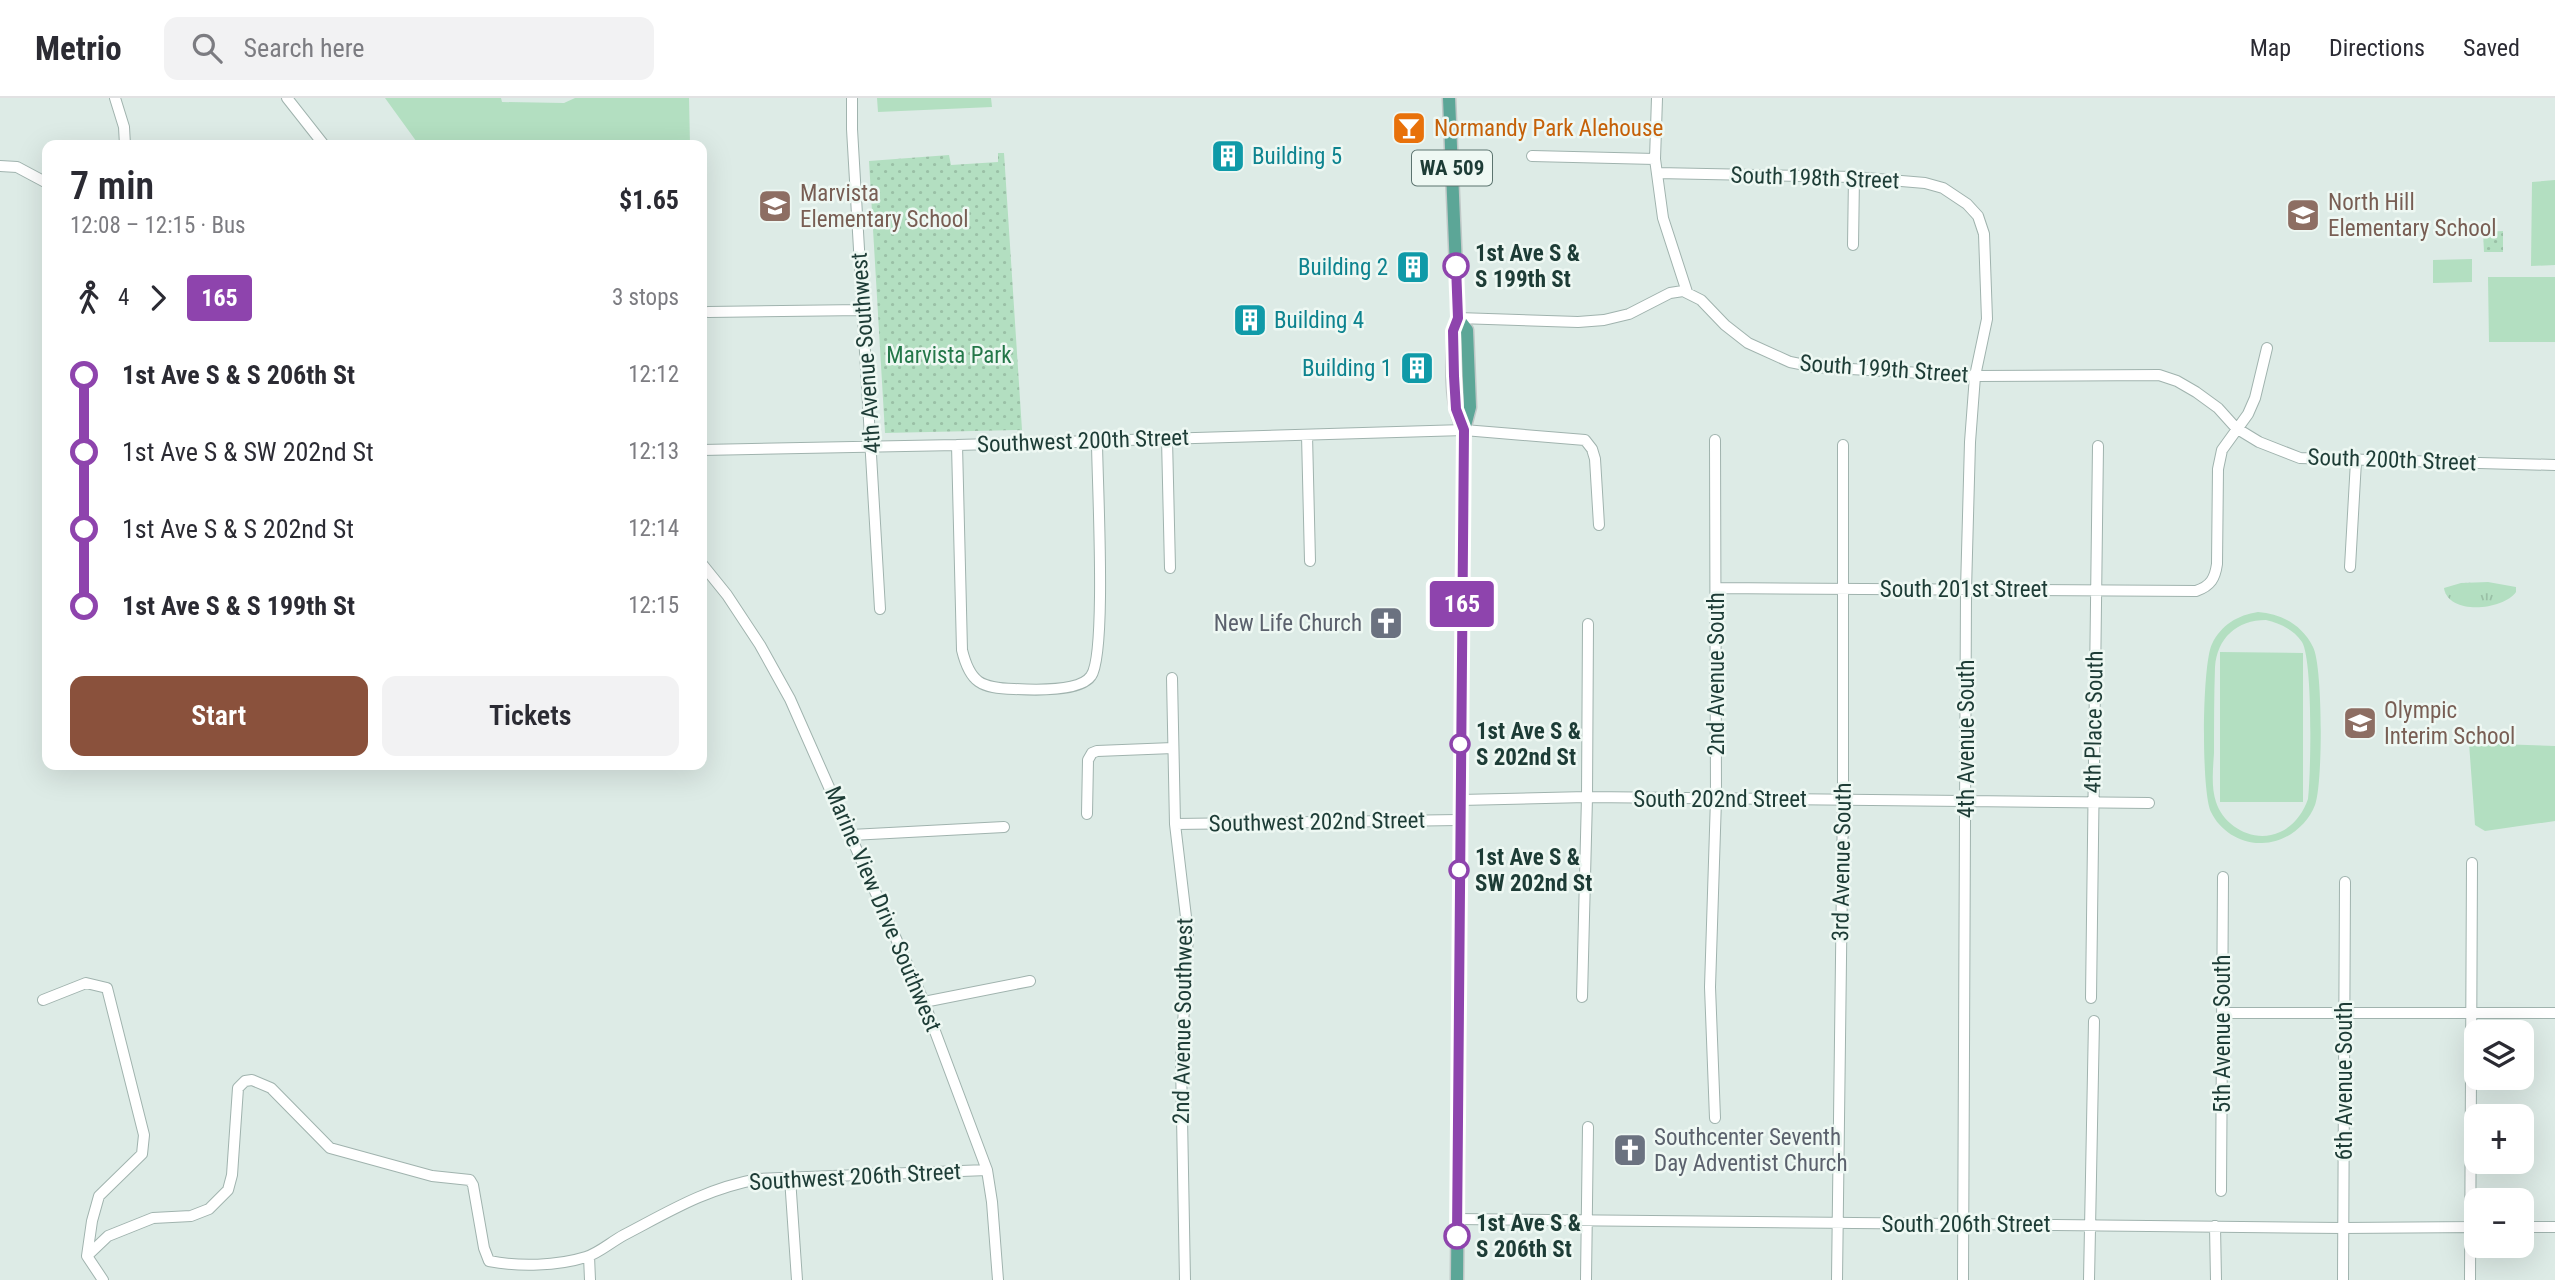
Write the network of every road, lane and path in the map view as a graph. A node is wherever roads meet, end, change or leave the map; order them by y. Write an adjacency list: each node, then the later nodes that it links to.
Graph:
1 (115, 98): 6 (street)
2 (287, 98): 7 (street)
3 (852, 98): 17 (street, 4th Avenue Southwest)
4 (1449, 98): 19 (main road, WA 509)
5 (1657, 98): 9 (street)
6 (125, 140)
7 (320, 140)
8 (1532, 156): 9 (street)
9 (1655, 159): 11 (street)
10 (0, 166): 13 (street)
11 (1657, 173): 12 (street, South 198th Street); 16 (street)
12 (1854, 177): 14 (street, South 198th Street); 15 (street)
13 (42, 180)
14 (1968, 204): 21 (street, 4th Avenue South)
15 (1853, 245)
16 (1687, 292): 19 (street); 21 (street, South 199th Street)
17 (863, 310): 18 (street); 30 (street, 4th Avenue Southwest)
18 (708, 312)
19 (1458, 318): 23 (main road, WA 509)
20 (2267, 348): 22 (street)
21 (1975, 376): 22 (street, South 199th Street); 43 (street, 4th Avenue South)
22 (2236, 428): 33 (street, South 200th Street); 42 (street, South 201st Street)
23 (1464, 430): 24 (street, Southwest 200th Street); 35 (street); 50 (main road, WA 509)
24 (1307, 435): 25 (street, Southwest 200th Street); 36 (street)
25 (1167, 439): 27 (street, Southwest 200th Street); 38 (street)
26 (1715, 440): 40 (street, 2nd Avenue South)
27 (1097, 441): 28 (street, Southwest 200th Street); 28 (street)
28 (957, 445): 30 (street, Southwest 200th Street)
29 (1843, 445): 41 (street, 3rd Avenue South)
30 (872, 446): 32 (street, Southwest 200th Street); 44 (street, 4th Avenue Southwest)
31 (2098, 446): 42 (street, 4th Place South)
32 (707, 450)
33 (2356, 461): 34 (street, South 200th Street); 37 (street)
34 (2555, 465)
35 (1599, 525)
36 (1310, 561)
37 (2350, 567)
38 (1170, 568)
39 (707, 570): 59 (street, Marine View Drive Southwest)
40 (1716, 588): 41 (street, South 201st Street); 49 (street, 2nd Avenue South)
41 (1844, 589): 43 (street, South 201st Street); 51 (street, 3rd Avenue South)
42 (2096, 589): 43 (street, South 201st Street); 53 (street, 4th Place South)
43 (1966, 590): 52 (street, 4th Avenue South)
44 (880, 609)
45 (1588, 624): 48 (street)
46 (1172, 678): 47 (street, 2nd Avenue Southwest)
47 (1173, 748): 55 (street); 57 (street, 2nd Avenue Southwest)
48 (1587, 797): 49 (street, South 202nd Street); 50 (street, South 202nd Street); 64 (street)
49 (1716, 799): 51 (street, South 202nd Street); 73 (street, 2nd Avenue South)
50 (1460, 800): 56 (main road, WA 509)
51 (1843, 800): 52 (street, South 202nd Street); 81 (street, 3rd Avenue South)
52 (1966, 800): 53 (street, South 202nd Street); 82 (street, 4th Avenue South)
53 (2093, 802): 54 (street, South 202nd Street); 65 (street, 4th Place South)
54 (2149, 803)
55 (1087, 814)
56 (1459, 820): 57 (street, Southwest 202nd Street); 79 (main road, WA 509)
57 (1175, 824): 96 (street, 2nd Avenue Southwest)
58 (1004, 827): 59 (street)
59 (851, 835): 67 (street, Marine View Drive Southwest)
60 (2472, 863): 71 (street)
61 (2223, 877): 68 (street, 5th Avenue South)
62 (2345, 883): 69 (street, 6th Avenue South)
63 (1030, 981): 67 (street)
64 (1582, 997)
65 (2091, 998)
66 (43, 1000): 89 (street)
67 (924, 1002): 75 (street, Marine View Drive Southwest)
68 (2222, 1013): 69 (street); 78 (street, 5th Avenue South)
69 (2344, 1013): 71 (street); 88 (street, 6th Avenue South)
70 (2555, 1013): 71 (street)
71 (2472, 1014): 77 (street)
72 (2094, 1021): 83 (street)
73 (1715, 1118)
74 (1588, 1127): 80 (street)
75 (987, 1170): 76 (street, Southwest 206th Street); 95 (street, Marine View Drive Southwest)
76 (790, 1178): 90 (street, Southwest 206th Street); 94 (street)
77 (2473, 1188)
78 (2221, 1191)
79 (1457, 1219): 80 (street, South 206th Street); 97 (main road, WA 509)
80 (1586, 1220): 81 (street, South 206th Street); 98 (street)
81 (1837, 1223): 82 (street, South 206th Street); 99 (street, 3rd Avenue South)
82 (1964, 1223): 83 (street, South 206th Street); 100 (street, 4th Avenue South)
83 (2090, 1224): 84 (street, South 206th Street); 101 (street)
84 (2215, 1226): 88 (street, South 206th Street); 102 (street)
85 (2464, 1227): 88 (street, South 206th Street)
86 (2534, 1227): 87 (street)
87 (2555, 1227)
88 (2343, 1228): 103 (street, 6th Avenue South)
89 (87, 1256): 90 (street, Southwest 206th Street); 92 (street)
90 (590, 1256): 93 (street)
91 (2471, 1258): 104 (street)
92 (103, 1280)
93 (590, 1280)
94 (797, 1280)
95 (998, 1280)
96 (1185, 1280)
97 (1457, 1280)
98 (1586, 1280)
99 (1837, 1280)
100 (1963, 1280)
101 (2089, 1280)
102 (2216, 1280)
103 (2343, 1280)
104 (2470, 1280)

